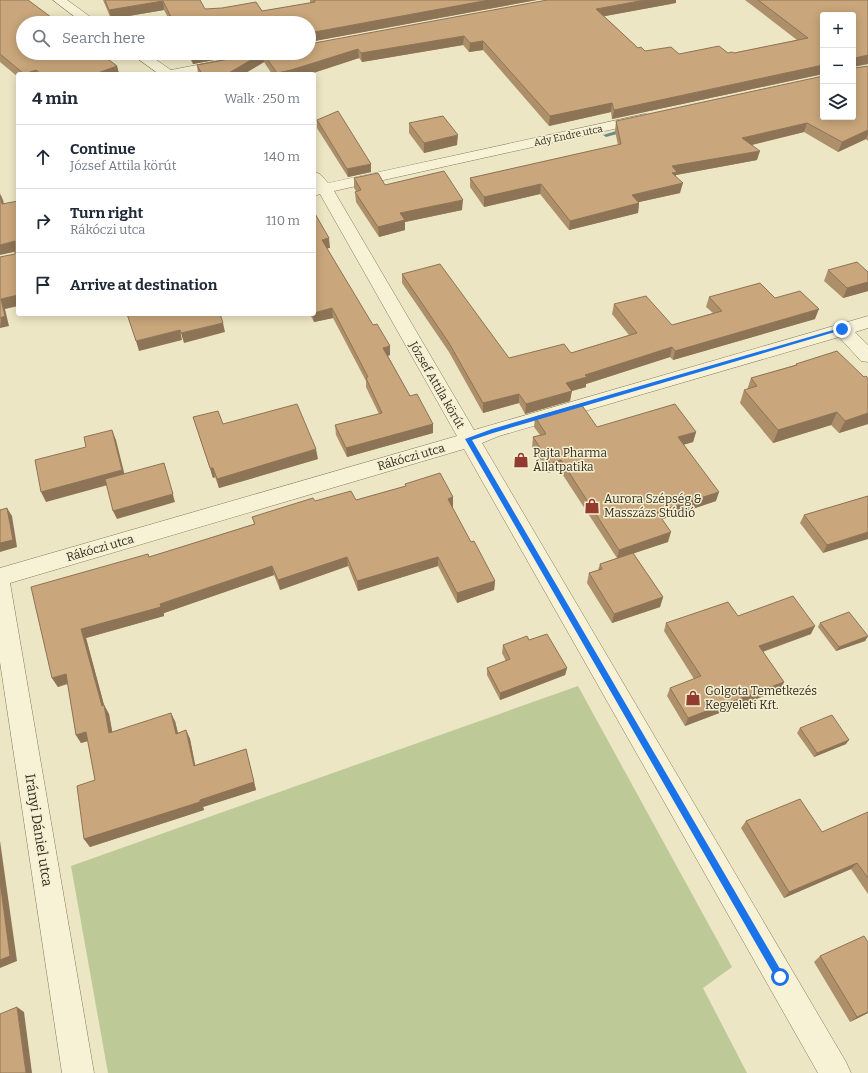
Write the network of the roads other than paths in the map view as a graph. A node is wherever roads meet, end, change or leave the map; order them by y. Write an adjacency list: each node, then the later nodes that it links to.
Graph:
1 (59, 0): 2 (street)
2 (82, 16)
3 (147, 60): 5 (street)
4 (243, 60): 6 (street)
5 (165, 72)
6 (179, 72)
7 (659, 115): 8 (street, Ady Endre utca)
8 (318, 186): 12 (street, József Attila körút)
9 (868, 322): 10 (street, Rákóczi utca)
10 (842, 329): 11 (street); 12 (street, Rákóczi utca)
11 (868, 356)
12 (468, 439): 13 (street, Rákóczi utca); 16 (street, József Attila körút)
13 (0, 577)
14 (0, 587): 15 (street, Irányi Dániel utca)
15 (78, 1073)
16 (835, 1073)

